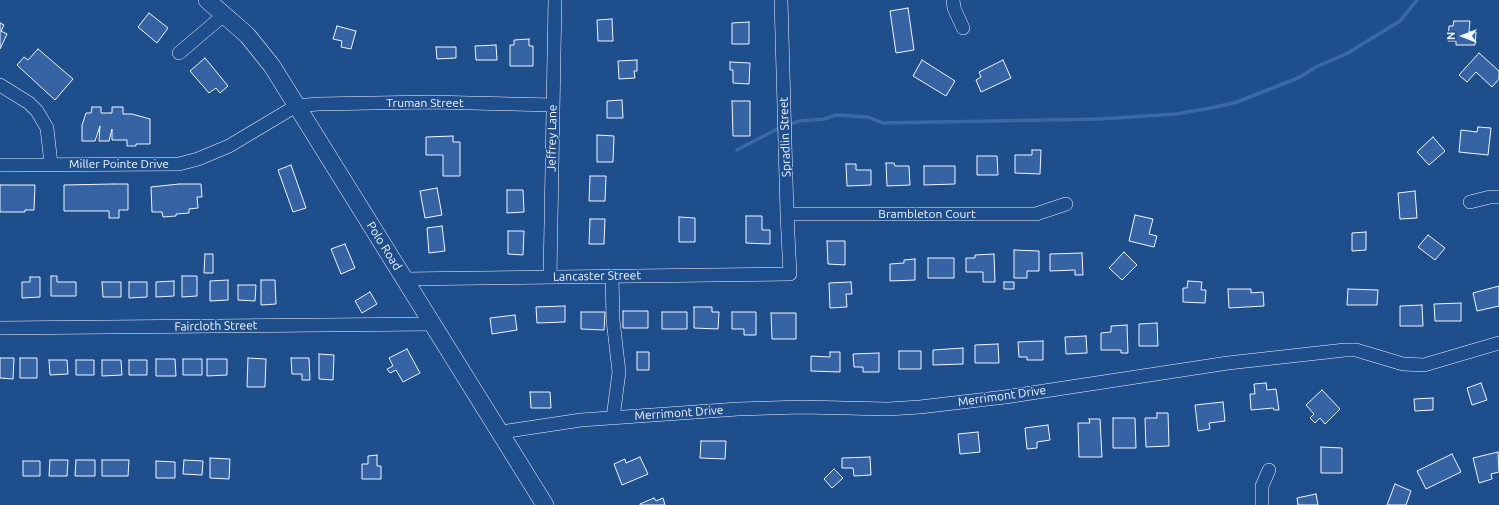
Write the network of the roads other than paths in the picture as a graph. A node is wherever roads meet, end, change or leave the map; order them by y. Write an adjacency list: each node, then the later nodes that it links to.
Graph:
1 (208, 0): 5 (main road, Polo Road)
2 (555, 0): 9 (street, Jeffrey Lane)
3 (781, 0): 16 (street, Spradlin Street)
4 (953, 0): 6 (street)
5 (225, 14): 7 (street); 10 (main road, Polo Road)
6 (963, 28)
7 (179, 53)
8 (0, 85): 11 (street)
9 (553, 105): 10 (street, Truman Street); 19 (street, Jeffrey Lane)
10 (296, 106): 11 (street, Miller Pointe Drive); 20 (main road, Polo Road)
11 (51, 164): 12 (street, Miller Pointe Drive)
12 (0, 165)
13 (1499, 197): 14 (street)
14 (1470, 202)
15 (1066, 204): 16 (street, Brambleton Court)
16 (787, 214): 17 (street, Spradlin Street)
17 (790, 274): 18 (street, Lancaster Street)
18 (612, 276): 19 (street, Lancaster Street); 24 (street)
19 (550, 277): 20 (street, Lancaster Street)
20 (404, 278): 21 (main road, Polo Road)
21 (431, 324): 22 (street, Faircloth Street); 25 (main road, Polo Road)
22 (0, 328)
23 (1499, 343): 24 (street, Merrimont Drive)
24 (613, 418): 25 (street, Merrimont Drive)
25 (499, 433): 27 (main road, Polo Road)
26 (1269, 470): 28 (street)
27 (545, 505)
28 (1262, 505)

